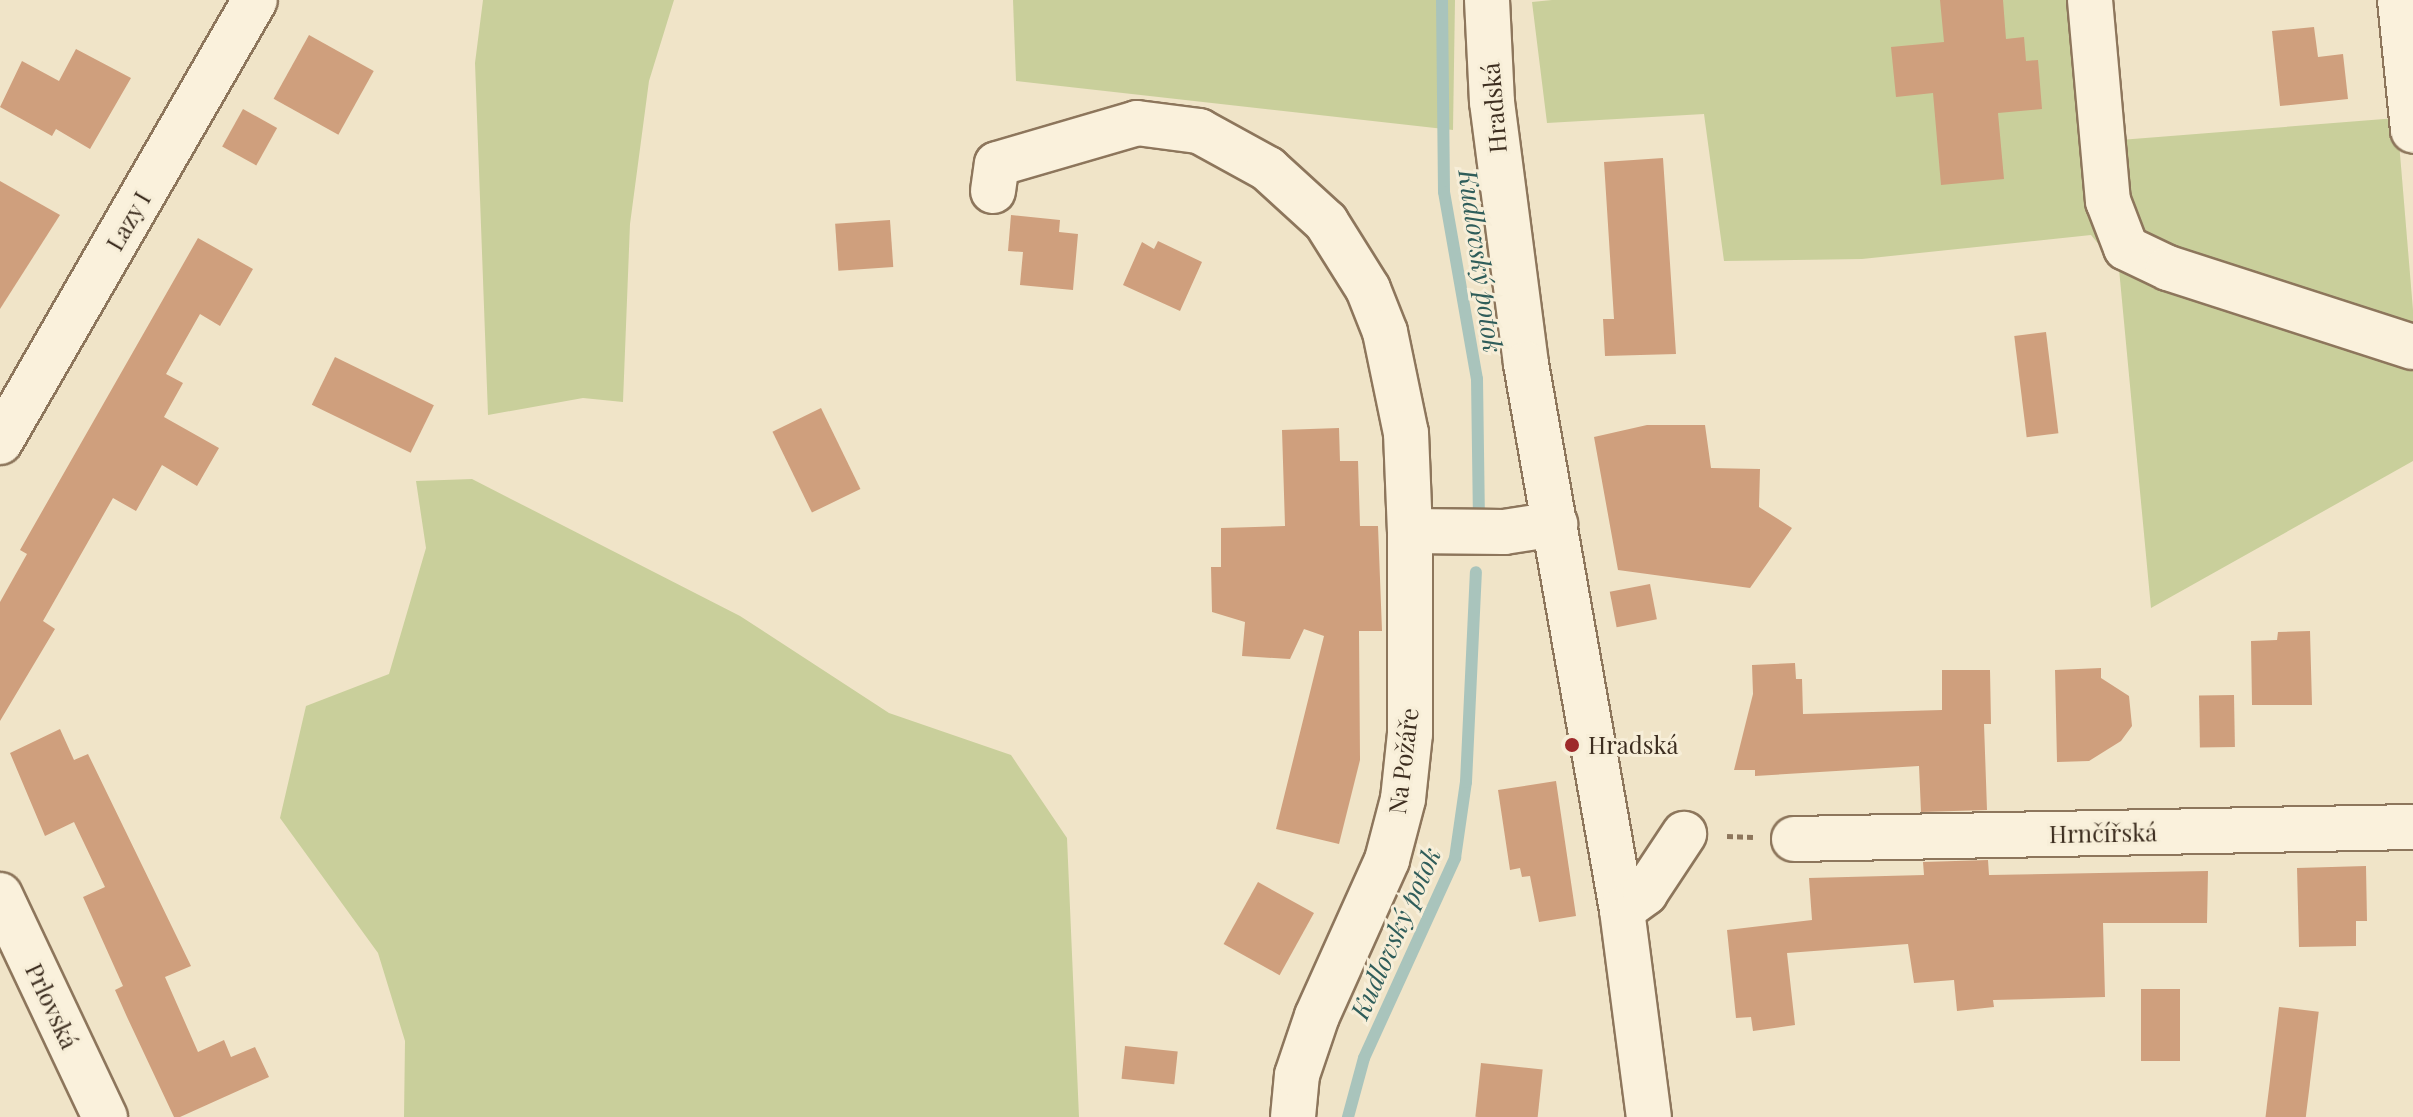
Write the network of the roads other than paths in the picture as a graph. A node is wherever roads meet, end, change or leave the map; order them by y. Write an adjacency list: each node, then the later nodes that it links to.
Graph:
1 (255, 0): 8 (street, Lazy I)
2 (1487, 0): 9 (street, Hradská)
3 (2090, 0): 7 (street)
4 (2400, 0): 5 (street)
5 (2413, 130)
6 (993, 191): 10 (street, Na Požáře)
7 (2413, 347)
8 (0, 442)
9 (1555, 524): 10 (street); 15 (street, Hradská)
10 (1410, 531): 17 (street, Na Požáře)
11 (2413, 827): 13 (street, Hrnčířská)
12 (1684, 834): 15 (street)
13 (1794, 839)
14 (0, 895): 16 (street, Prlovská)
15 (1622, 910): 18 (street, Hradská)
16 (105, 1117)
17 (1293, 1117)
18 (1649, 1117)

